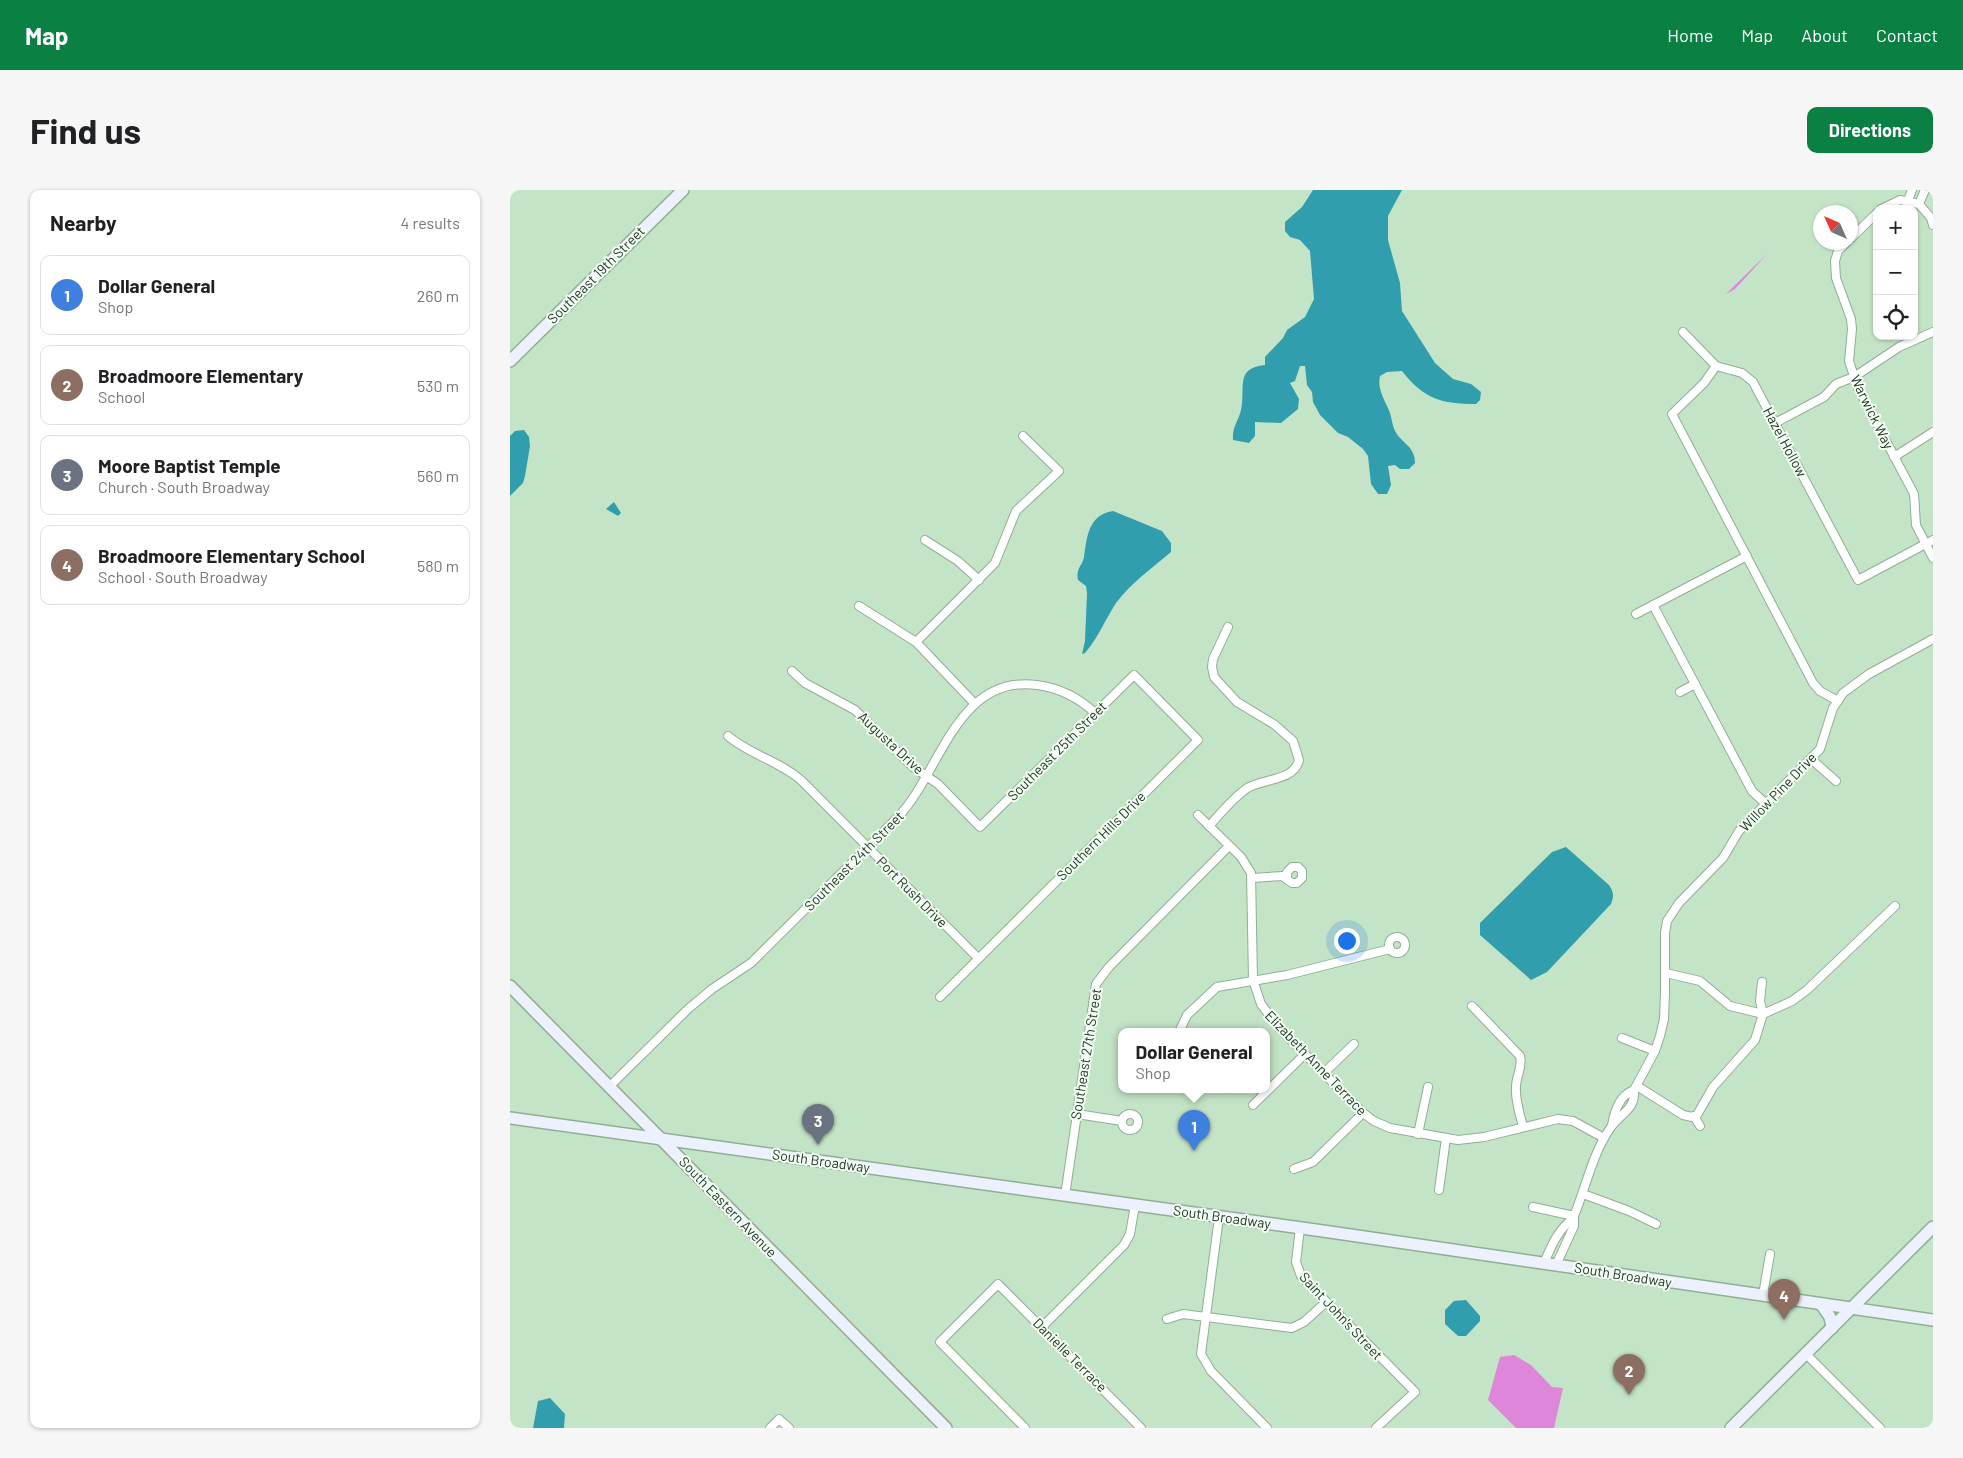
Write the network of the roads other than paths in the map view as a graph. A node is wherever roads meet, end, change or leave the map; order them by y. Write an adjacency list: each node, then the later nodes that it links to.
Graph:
1 (683, 190): 13 (street, Southeast 19th Street)
2 (1912, 190): 4 (street)
3 (1925, 190): 5 (street)
4 (1908, 200): 5 (street); 6 (street)
5 (1919, 204): 8 (street)
6 (1888, 205)
7 (1873, 217): 9 (street)
8 (1933, 225)
9 (1858, 231)
10 (1839, 250): 15 (street, Warwick Way)
11 (1683, 332): 14 (street)
12 (1933, 332): 15 (street)
13 (510, 361)
14 (1716, 366): 16 (street, Hazel Hollow); 22 (street)
15 (1854, 377): 16 (street); 19 (street, Warwick Way)
16 (1775, 423): 21 (street, Hazel Hollow)
17 (1933, 432): 19 (street)
18 (1022, 436): 24 (street)
19 (1894, 457): 21 (street, Warwick Way)
20 (926, 540): 24 (street)
21 (1929, 542): 23 (street, Warwick Way)
22 (1747, 556): 25 (street); 35 (street)
23 (1933, 558)
24 (979, 580): 30 (street)
25 (1653, 605): 27 (street); 33 (street)
26 (859, 606): 30 (street)
27 (1636, 614)
28 (1228, 627): 44 (street)
29 (1933, 639): 35 (street, Willow Pine Drive)
30 (916, 642): 36 (street)
31 (792, 671): 40 (street, Augusta Drive)
32 (1134, 675): 37 (street, Southeast 25th Street); 52 (street, Southern Hills Drive)
33 (1695, 684): 34 (street); 42 (street)
34 (1680, 692)
35 (1838, 701): 39 (street, Willow Pine Drive)
36 (974, 704): 37 (street, Southeast 24th Street); 40 (street, Southeast 24th Street)
37 (1094, 712): 45 (street, Southeast 25th Street)
38 (728, 736): 47 (street, Port Rush Drive)
39 (1811, 759): 41 (street); 42 (street, Willow Pine Drive)
40 (927, 776): 45 (street, Augusta Drive); 47 (street, Southeast 24th Street)
41 (1836, 781)
42 (1766, 804): 53 (street, Willow Pine Drive)
43 (1198, 815): 44 (street)
44 (1209, 826): 46 (street)
45 (980, 827)
46 (1229, 846): 49 (street); 73 (street, Southeast 27th Street)
47 (868, 847): 52 (street, Port Rush Drive); 66 (street, Southeast 24th Street)
48 (1287, 877): 49 (street)
49 (1252, 878): 54 (street, Elizabeth Anne Terrace)
50 (1895, 906): 59 (street)
51 (1390, 948): 54 (street)
52 (978, 958): 57 (street, Southern Hills Drive)
53 (1666, 973): 59 (street); 63 (street, Willow Pine Drive)
54 (1253, 980): 60 (street); 64 (street, Elizabeth Anne Terrace)
55 (1762, 982): 59 (street)
56 (510, 986): 66 (street, South Eastern Avenue)
57 (940, 997)
58 (1472, 1006): 79 (street)
59 (1763, 1014): 74 (street)
60 (1181, 1028)
61 (1622, 1038): 63 (street)
62 (1354, 1044): 65 (street)
63 (1655, 1051): 69 (street, Willow Pine Drive)
64 (1305, 1054): 65 (street, Elizabeth Anne Terrace); 68 (street)
65 (1324, 1073): 72 (street, Elizabeth Anne Terrace)
66 (610, 1086): 83 (street, South Eastern Avenue)
67 (1428, 1087): 80 (street)
68 (1270, 1088)
69 (1635, 1088): 74 (street); 77 (street, Willow Pine Drive); 77 (street, Willow Pine Drive)
70 (1265, 1093): 71 (street)
71 (1253, 1105)
72 (1363, 1112): 80 (street, Elizabeth Anne Terrace); 84 (street)
73 (1077, 1114): 76 (street); 87 (street, Southeast 27th Street)
74 (1694, 1116): 78 (street)
75 (510, 1118): 83 (street, South Broadway)
76 (1122, 1121)
77 (1612, 1125): 82 (street, Willow Pine Drive)
78 (1700, 1126)
79 (1523, 1127): 81 (street, Elizabeth Anne Terrace); 82 (street, Elizabeth Anne Terrace)
80 (1418, 1134): 81 (street, Elizabeth Anne Terrace)
81 (1446, 1138): 85 (street)
82 (1604, 1138): 86 (street, Willow Pine Drive)
83 (662, 1139): 87 (street, South Broadway); 109 (street, South Eastern Avenue)
84 (1294, 1170)
85 (1439, 1190)
86 (1583, 1194): 91 (street, Willow Pine Drive); 92 (street)
87 (1065, 1196): 88 (street, South Broadway)
88 (1135, 1205): 90 (street, South Broadway); 104 (street)
89 (1533, 1207): 91 (street)
90 (1219, 1217): 94 (street, South Broadway); 101 (street)
91 (1574, 1218): 96 (street, Willow Pine Drive); 96 (street, Willow Pine Drive)
92 (1656, 1224)
93 (1933, 1227): 100 (street)
94 (1300, 1228): 96 (street, South Broadway); 98 (street, Saint John's Street)
95 (1770, 1254): 97 (street)
96 (1550, 1264): 97 (street, South Broadway)
97 (1763, 1295): 99 (street, South Broadway)
98 (1325, 1303): 101 (street); 113 (street, Saint John's Street)
99 (1820, 1304): 100 (street, South Broadway); 105 (street)
100 (1851, 1308): 103 (street, South Broadway); 105 (street)
101 (1205, 1317): 102 (street); 112 (street)
102 (1167, 1319)
103 (1933, 1320)
104 (1042, 1327): 110 (street, Danielle Terrace); 111 (street, Danielle Terrace)
105 (1832, 1328): 106 (street)
106 (1806, 1354): 114 (street); 115 (street)
107 (770, 1428): 108 (street)
108 (789, 1428)
109 (946, 1428)
110 (1025, 1428)
111 (1141, 1428)
112 (1267, 1428)
113 (1376, 1428)
114 (1732, 1428)
115 (1880, 1428)

